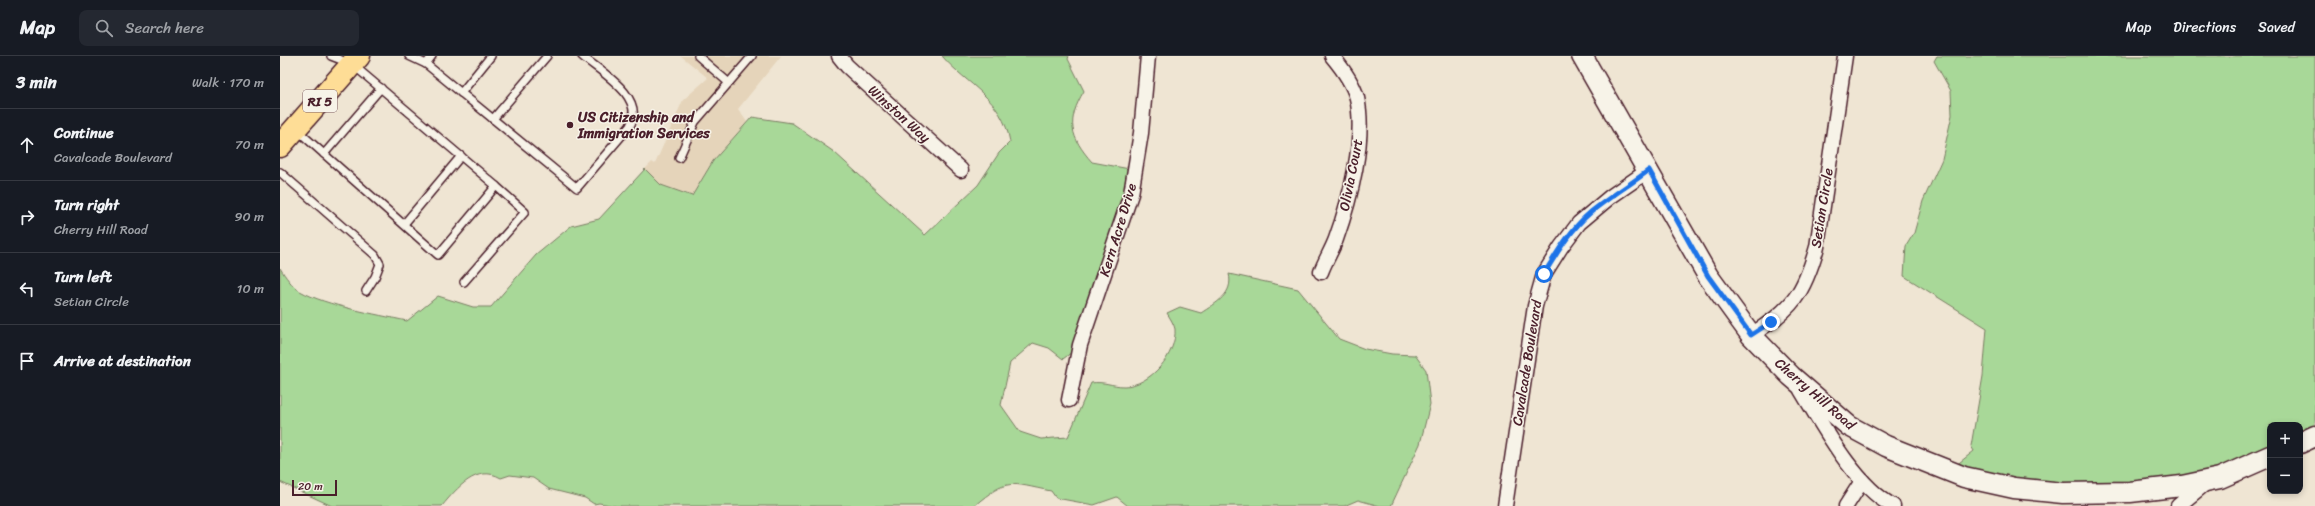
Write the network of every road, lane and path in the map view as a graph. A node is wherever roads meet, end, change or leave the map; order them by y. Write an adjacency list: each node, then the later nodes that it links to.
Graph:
1 (331, 56): 14 (lane)
2 (410, 56): 15 (lane)
3 (432, 56): 15 (lane)
4 (491, 56): 18 (lane)
5 (547, 56): 19 (lane)
6 (582, 56): 19 (lane)
7 (698, 56): 16 (lane)
8 (752, 56): 16 (lane)
9 (839, 56): 25 (street, Winston Way)
10 (1148, 56): 35 (street, Kern Acre Drive)
11 (1332, 56): 30 (street, Olivia Court)
12 (1582, 56): 26 (main road, Cherry Hill Road)
13 (1845, 56): 33 (street, Setian Circle)
14 (356, 60): 17 (lane); 20 (main road, RI 5)
15 (426, 64): 18 (lane)
16 (729, 83): 24 (lane)
17 (381, 88): 22 (lane); 23 (lane)
18 (461, 93): 19 (lane)
19 (494, 119)
20 (295, 129): 21 (main road, RI 5); 22 (lane)
21 (280, 146)
22 (324, 154): 29 (lane)
23 (460, 156): 28 (lane); 29 (lane)
24 (679, 158)
25 (961, 170)
26 (1649, 170): 33 (main road, Cherry Hill Road); 41 (street, Cavalcade Boulevard)
27 (280, 172): 32 (lane)
28 (496, 186): 29 (lane); 31 (lane)
29 (404, 224)
30 (1321, 272)
31 (464, 282)
32 (366, 291)
33 (1751, 335): 34 (main road, Cherry Hill Road)
34 (1792, 376): 39 (street); 40 (main road, Cherry Hill Road)
35 (1069, 400)
36 (2315, 436): 37 (main road)
37 (2303, 442)
38 (2267, 458): 40 (main road, Cherry Hill Road)
39 (1862, 481): 42 (street); 43 (street)
40 (2207, 481): 44 (street)
41 (1505, 506)
42 (1846, 506)
43 (1893, 506)
44 (2178, 506)

